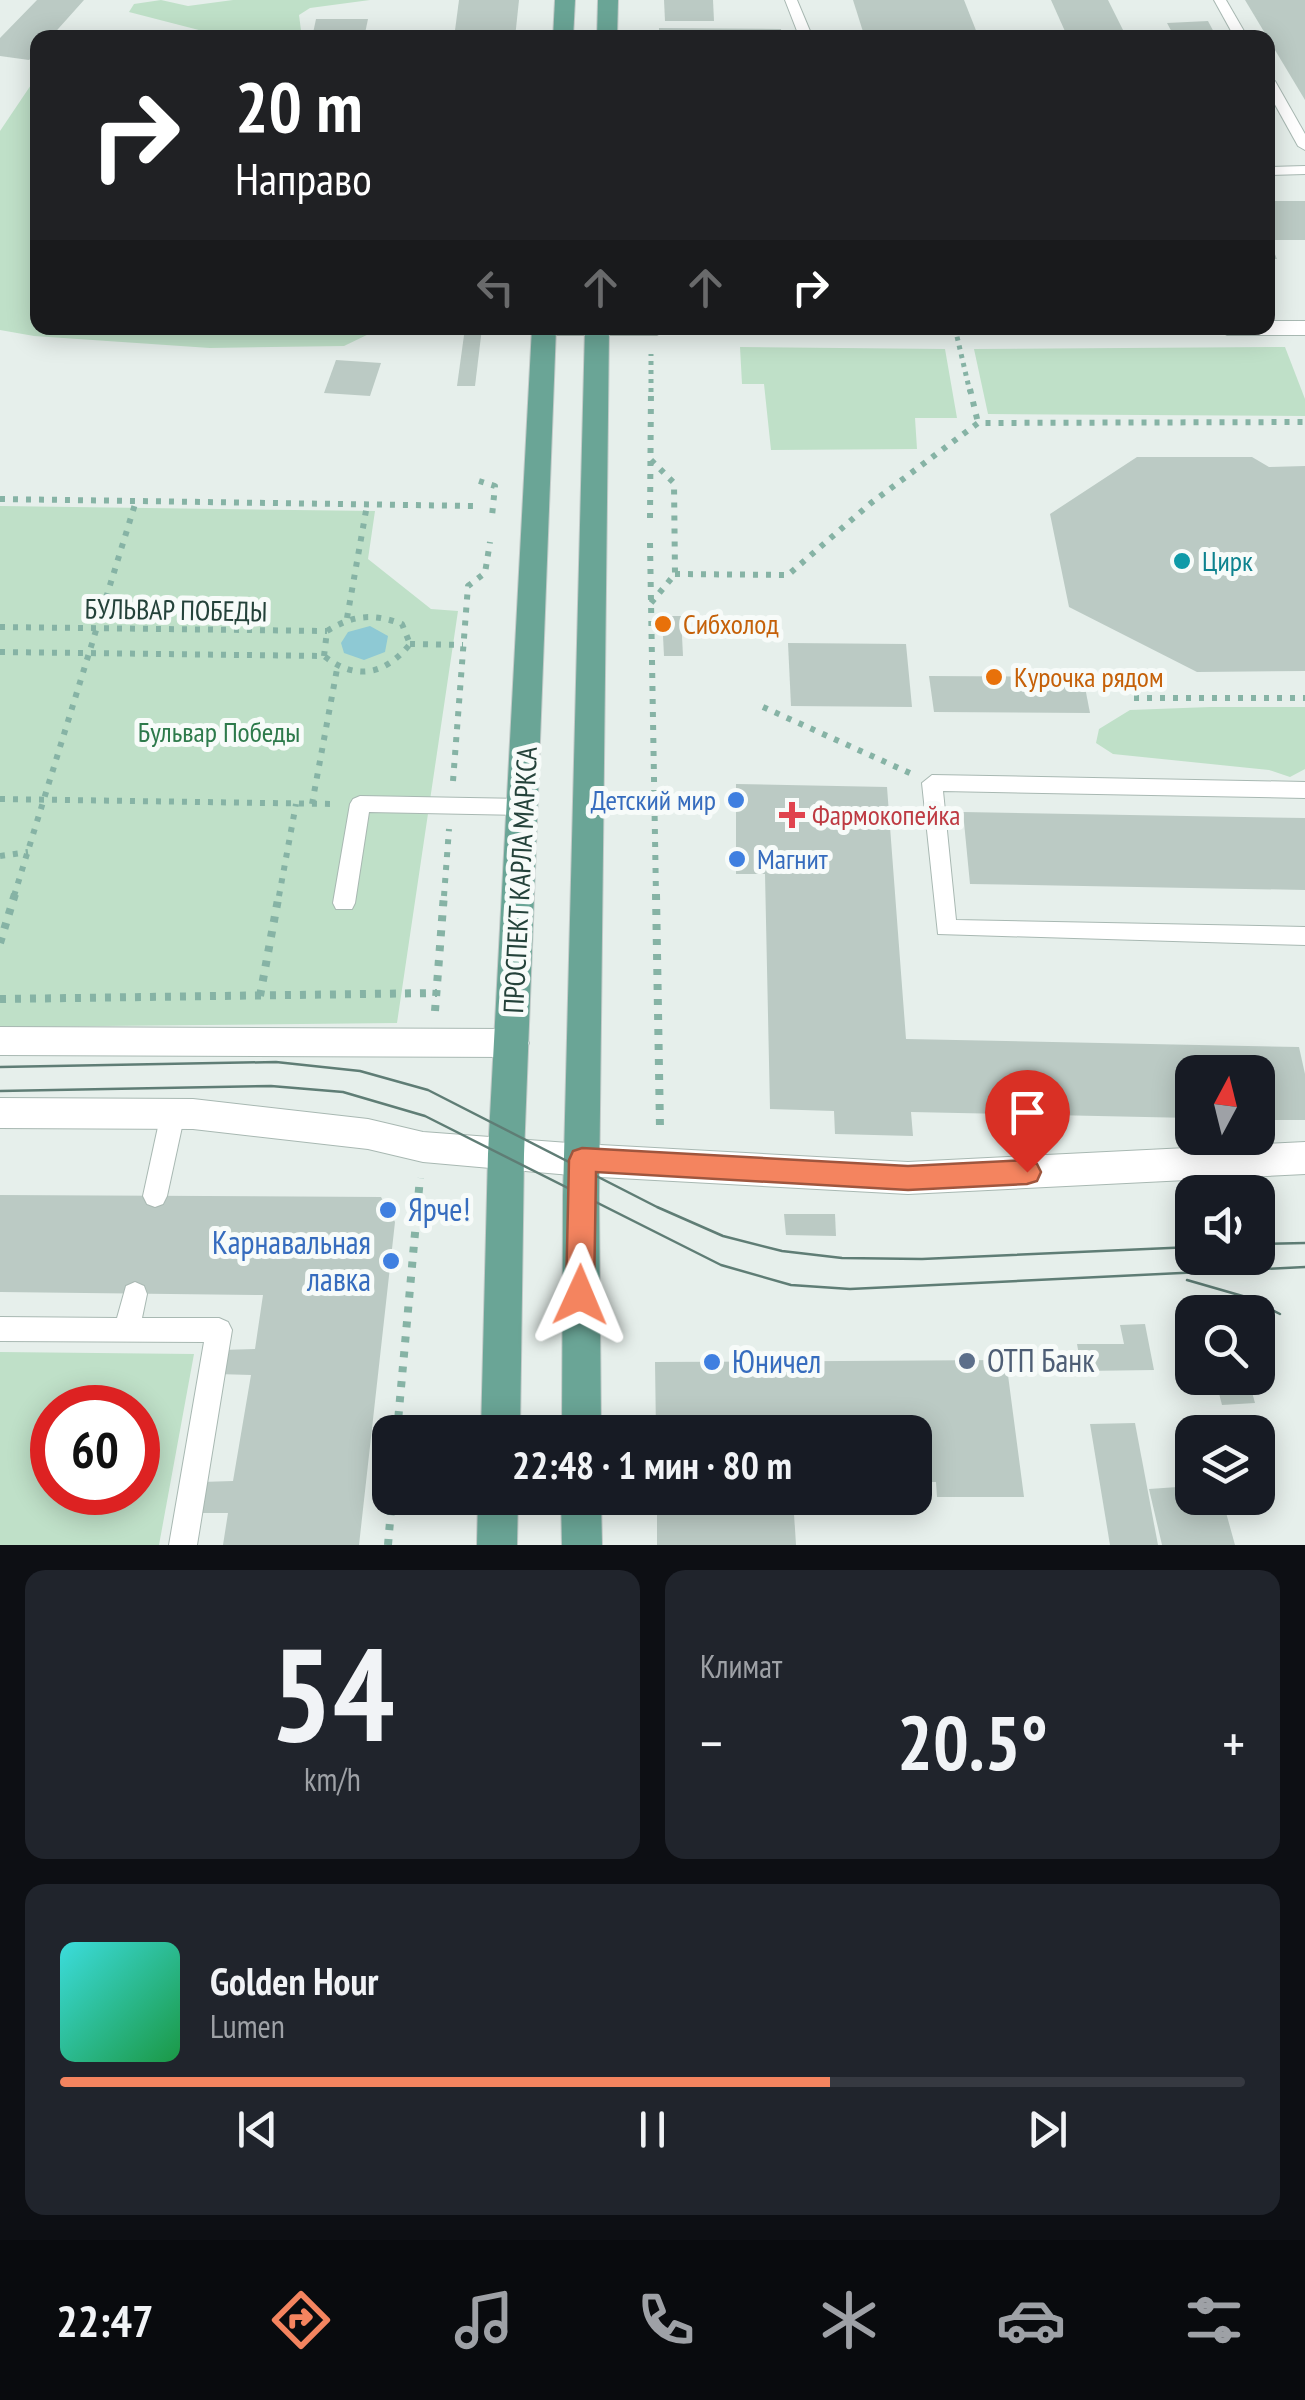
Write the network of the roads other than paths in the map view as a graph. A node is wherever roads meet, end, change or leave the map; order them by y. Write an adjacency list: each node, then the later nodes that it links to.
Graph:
1 (565, 0): 5 (main road)
2 (608, 0): 6 (main road)
3 (792, 0): 7 (lane)
4 (1220, 0): 8 (lane)
5 (563, 30)
6 (607, 30)
7 (803, 30)
8 (1237, 30)
9 (1275, 94): 10 (lane)
10 (1305, 146)
11 (1305, 170): 12 (lane)
12 (1275, 172)
13 (1275, 328): 14 (street)
14 (1305, 328)
15 (544, 335): 18 (main road, ПРОСПЕКТ КАРЛА МАРКСА)
16 (598, 335): 27 (main road)
17 (1305, 790): 20 (lane)
18 (523, 807): 19 (lane); 22 (main road, ПРОСПЕКТ КАРЛА МАРКСА)
19 (344, 903)
20 (1305, 936)
21 (0, 1042): 22 (street)
22 (512, 1043): 25 (main road, ПРОСПЕКТ КАРЛА МАРКСА)
23 (0, 1113): 24 (street)
24 (172, 1113): 25 (street); 28 (lane)
25 (506, 1154): 27 (street); 32 (main road, ПРОСПЕКТ КАРЛА МАРКСА)
26 (1305, 1158): 27 (street)
27 (582, 1160): 33 (main road)
28 (155, 1196)
29 (135, 1294): 31 (lane)
30 (0, 1328): 31 (lane)
31 (127, 1330): 36 (lane)
32 (500, 1415)
33 (581, 1415)
34 (498, 1515): 37 (main road)
35 (581, 1515): 38 (main road)
36 (182, 1545)
37 (497, 1545)
38 (582, 1545)

